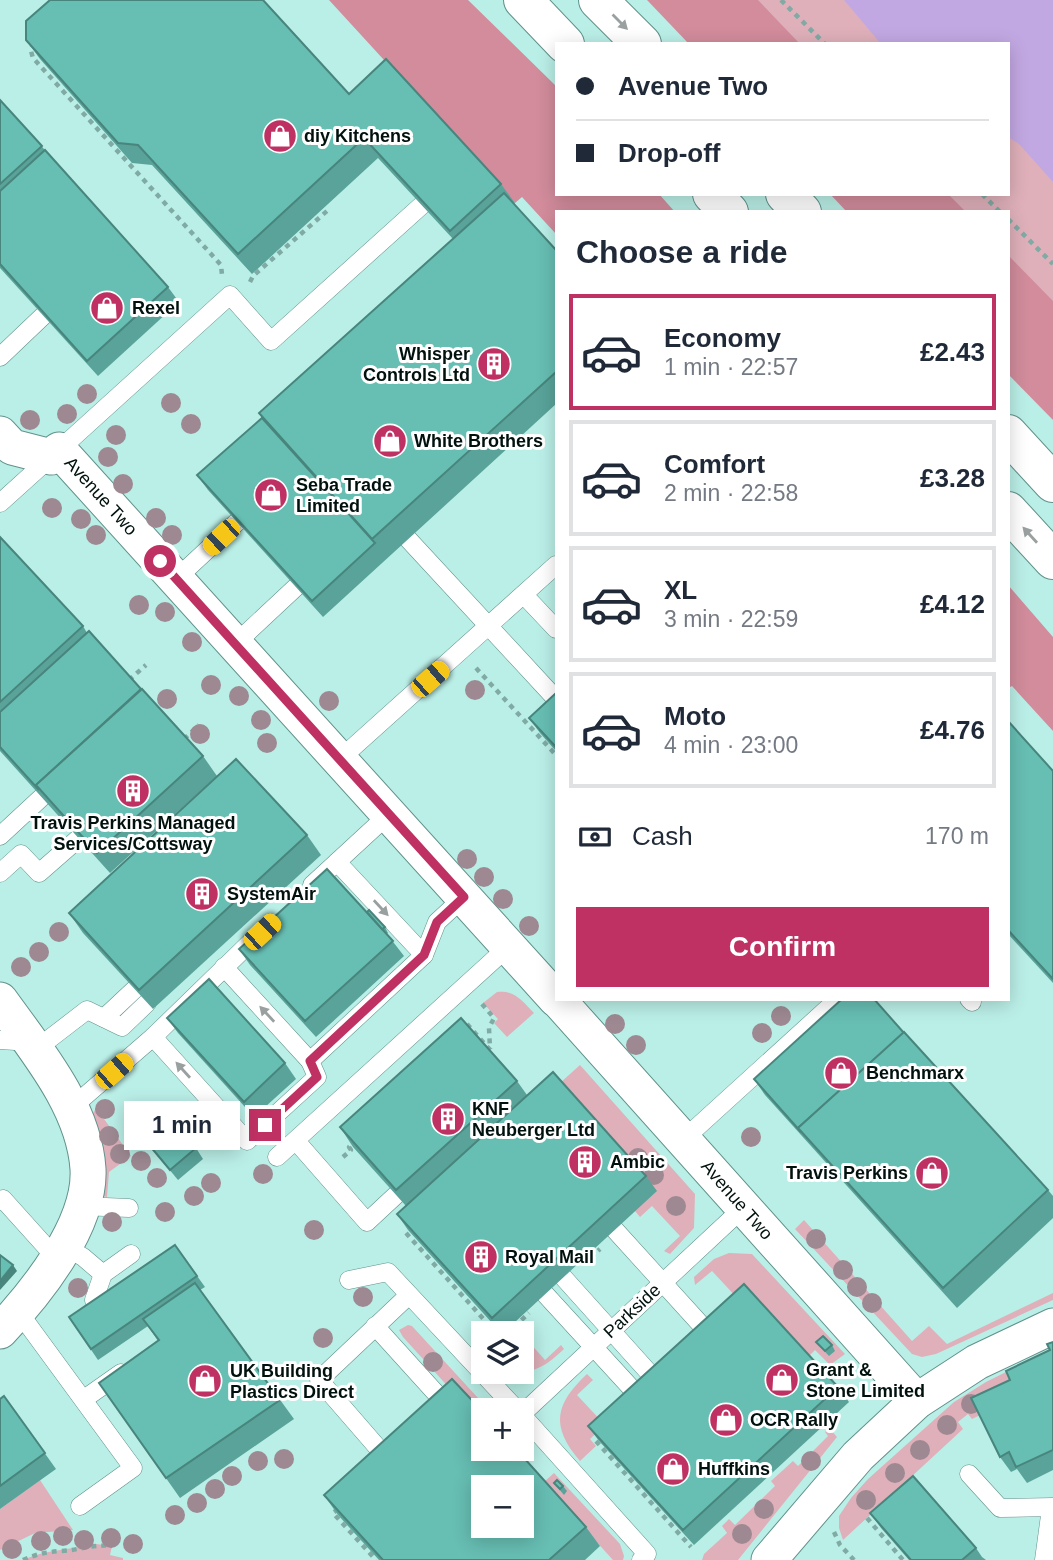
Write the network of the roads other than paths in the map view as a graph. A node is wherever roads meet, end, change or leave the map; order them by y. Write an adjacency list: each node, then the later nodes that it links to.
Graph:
1 (523, 0): 3 (highway)
2 (598, 0): 4 (highway, one-way to 4)
3 (563, 42)
4 (640, 42)
5 (714, 196): 8 (highway)
6 (787, 196): 9 (highway)
7 (422, 205): 14 (lane)
8 (727, 210)
9 (800, 210)
10 (43, 316): 11 (lane)
11 (0, 356)
12 (0, 434): 14 (street, Avenue Two)
13 (1010, 437): 15 (highway)
14 (55, 454): 16 (lane); 22 (street, Avenue Two)
15 (1053, 483)
16 (0, 503)
17 (1010, 513): 20 (highway, one-way to 17)
18 (237, 522): 22 (lane)
19 (408, 538): 25 (lane)
20 (1053, 560)
21 (555, 566): 24 (lane)
22 (176, 579): 27 (street, Avenue Two)
23 (296, 587): 27 (lane)
24 (524, 594): 25 (lane); 26 (lane)
25 (489, 627): 28 (lane); 29 (lane)
26 (555, 628)
27 (235, 644): 29 (street, Avenue Two)
28 (555, 698)
29 (340, 759): 31 (street, Avenue Two)
30 (42, 797): 32 (lane)
31 (389, 814): 34 (lane); 37 (street, Avenue Two)
32 (0, 836)
33 (79, 838): 35 (lane)
34 (337, 862): 36 (lane); 40 (lane, one-way to 40)
35 (0, 873)
36 (300, 897)
37 (464, 897): 39 (street, Avenue Two); 40 (lane)
38 (271, 923): 41 (lane)
39 (509, 946): 43 (street, Avenue Two); 54 (lane)
40 (424, 955): 51 (lane)
41 (224, 967): 49 (lane); 51 (lane, one-way to 41)
42 (135, 989): 48 (lane)
43 (555, 997)
44 (0, 1000): 50 (street)
45 (559, 1001): 53 (street, Avenue Two)
46 (836, 1001): 53 (lane)
47 (147, 1003): 48 (lane)
48 (104, 1018): 50 (lane)
49 (153, 1037): 51 (lane, one-way to 49); 52 (lane)
50 (22, 1044): 52 (street)
51 (310, 1061)
52 (70, 1109): 58 (street)
53 (684, 1139): 60 (street, Avenue Two)
54 (296, 1141): 55 (lane); 56 (lane)
55 (277, 1157)
56 (397, 1195)
57 (1, 1199): 62 (lane)
58 (82, 1206): 59 (lane); 62 (street)
59 (129, 1208)
60 (743, 1208): 67 (lane, Parkside); 82 (street, Avenue Two)
61 (612, 1235): 67 (lane)
62 (60, 1252): 65 (lane); 71 (street)
63 (131, 1254): 65 (lane)
64 (569, 1274): 74 (lane)
65 (103, 1275): 70 (lane)
66 (349, 1280): 69 (lane)
67 (663, 1282): 74 (lane, Parkside); 75 (lane)
68 (545, 1294): 76 (lane)
69 (409, 1295): 72 (lane); 79 (lane)
70 (94, 1300)
71 (9, 1321): 80 (lane)
72 (375, 1326): 84 (lane); 86 (lane)
73 (1053, 1326): 82 (street)
74 (612, 1331): 76 (lane, Parkside); 78 (lane)
75 (713, 1338)
76 (593, 1348): 81 (lane); 83 (lane, Parkside)
77 (141, 1359): 80 (lane)
78 (660, 1385)
79 (506, 1398)
80 (84, 1399): 88 (lane)
81 (643, 1401)
82 (917, 1401): 91 (street)
83 (534, 1404)
84 (452, 1410)
85 (534, 1428): 90 (lane, Parkside)
86 (393, 1465)
87 (969, 1474): 89 (lane)
88 (80, 1506)
89 (1052, 1508): 92 (lane)
90 (641, 1560)
91 (769, 1560)
92 (1044, 1560)

